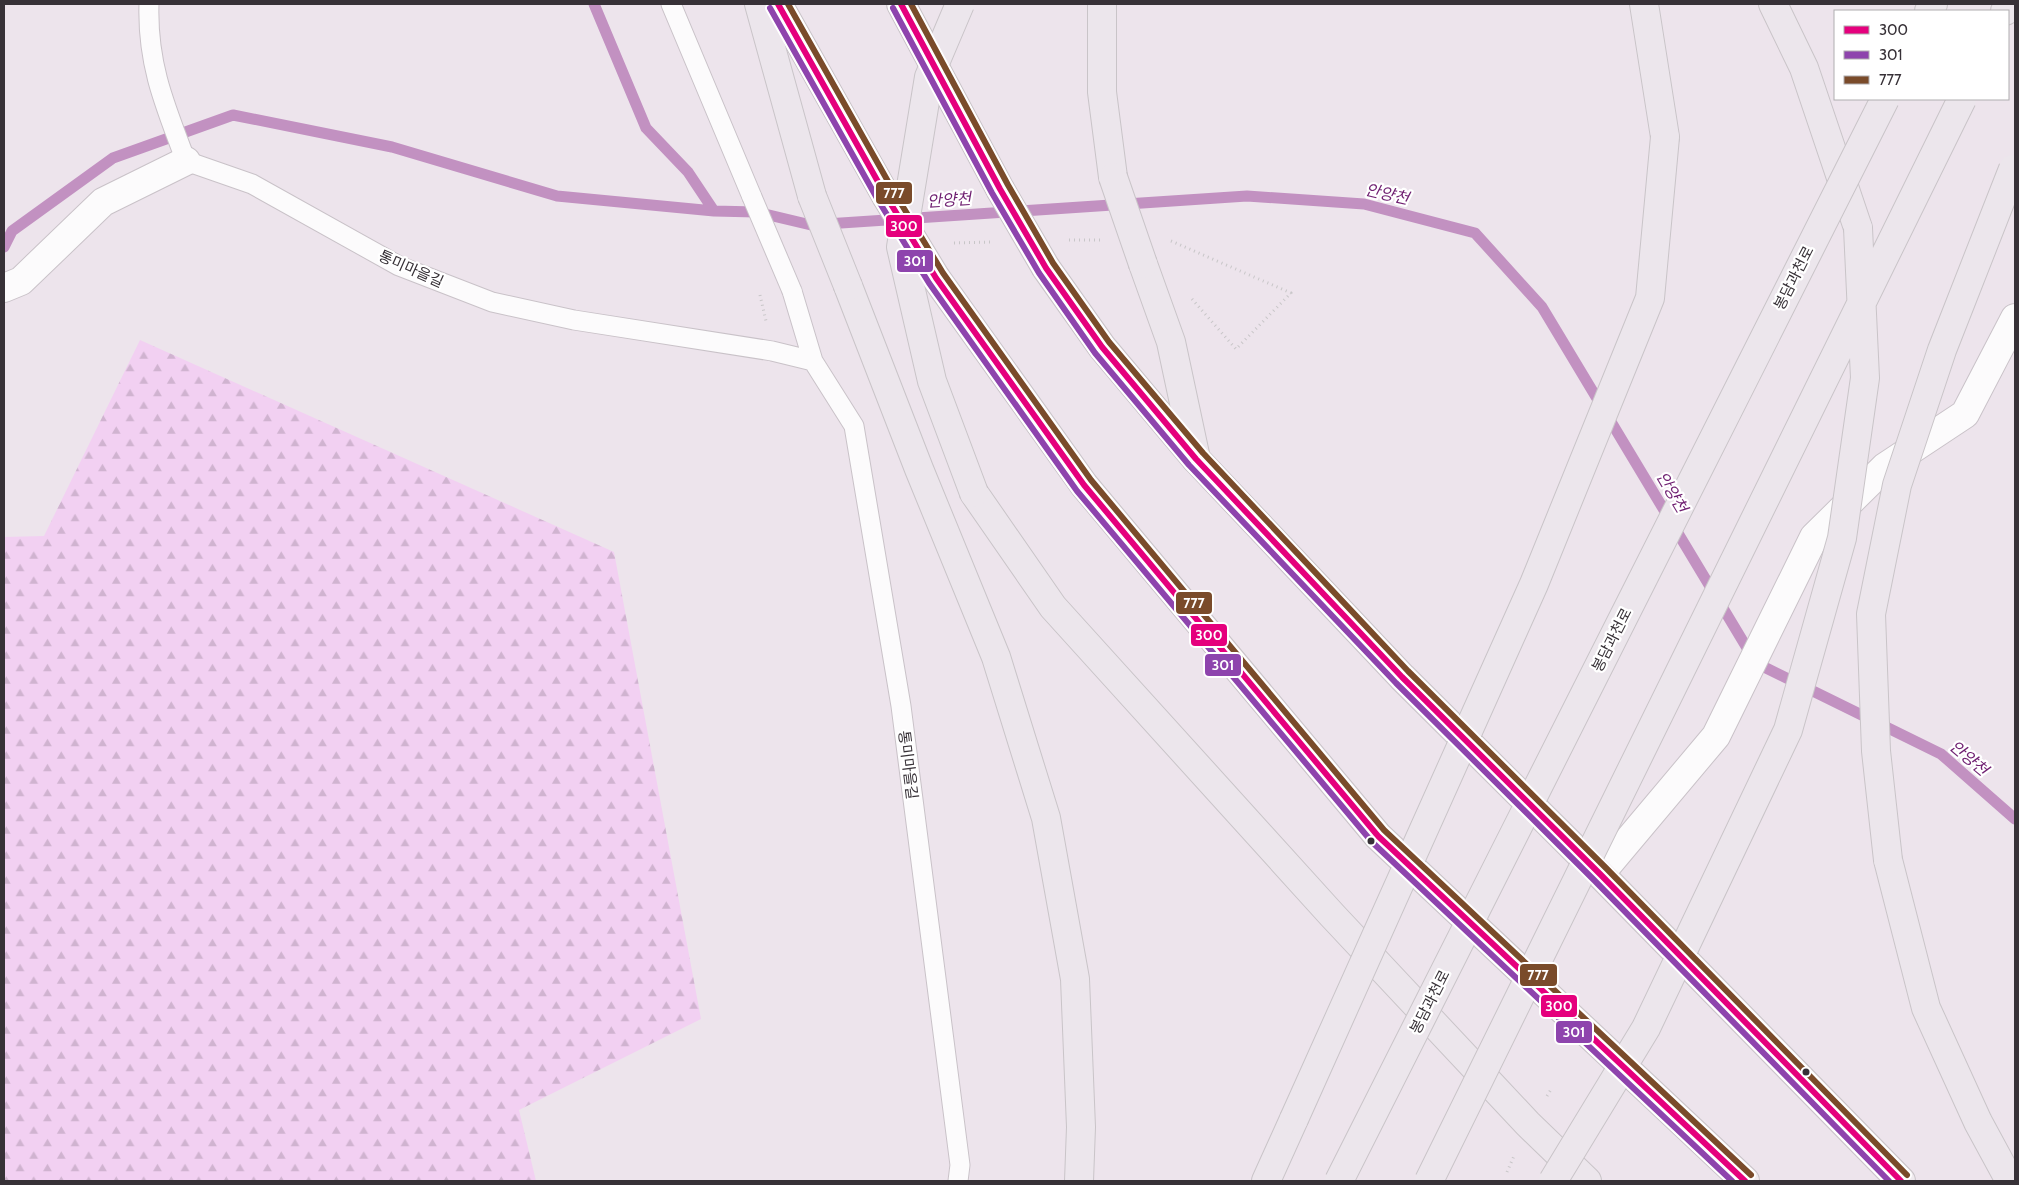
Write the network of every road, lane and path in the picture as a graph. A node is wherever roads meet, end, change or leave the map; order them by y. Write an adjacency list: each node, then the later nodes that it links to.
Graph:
1 (149, 4): 12 (lane)
2 (671, 4): 16 (lane, 통미마을길, bridge)
3 (758, 4): 20 (highway, bridge)
4 (778, 4): 26 (main road, bridge)
5 (901, 4): 17 (main road, bridge)
6 (960, 4): 25 (highway, bridge)
7 (1102, 4): 17 (highway, bridge)
8 (1644, 4): 21 (highway, bridge)
9 (1774, 4): 24 (highway, bridge)
10 (1884, 100): 22 (highway, 봉담과천로, bridge)
11 (1962, 100): 23 (highway, bridge)
12 (186, 161): 14 (street); 16 (lane, 통미마을길)
13 (2014, 167): 28 (highway, bridge)
14 (13, 285)
15 (2015, 318): 18 (street)
16 (813, 361): 19 (lane, 통미마을길)
17 (1196, 459): 18 (main road)
18 (1600, 874): 27 (main road)
19 (958, 1181)
20 (1079, 1181)
21 (1266, 1181)
22 (1339, 1181)
23 (1429, 1181)
24 (1553, 1181)
25 (1586, 1181)
26 (1745, 1181)
27 (1901, 1181)
28 (2010, 1181)

